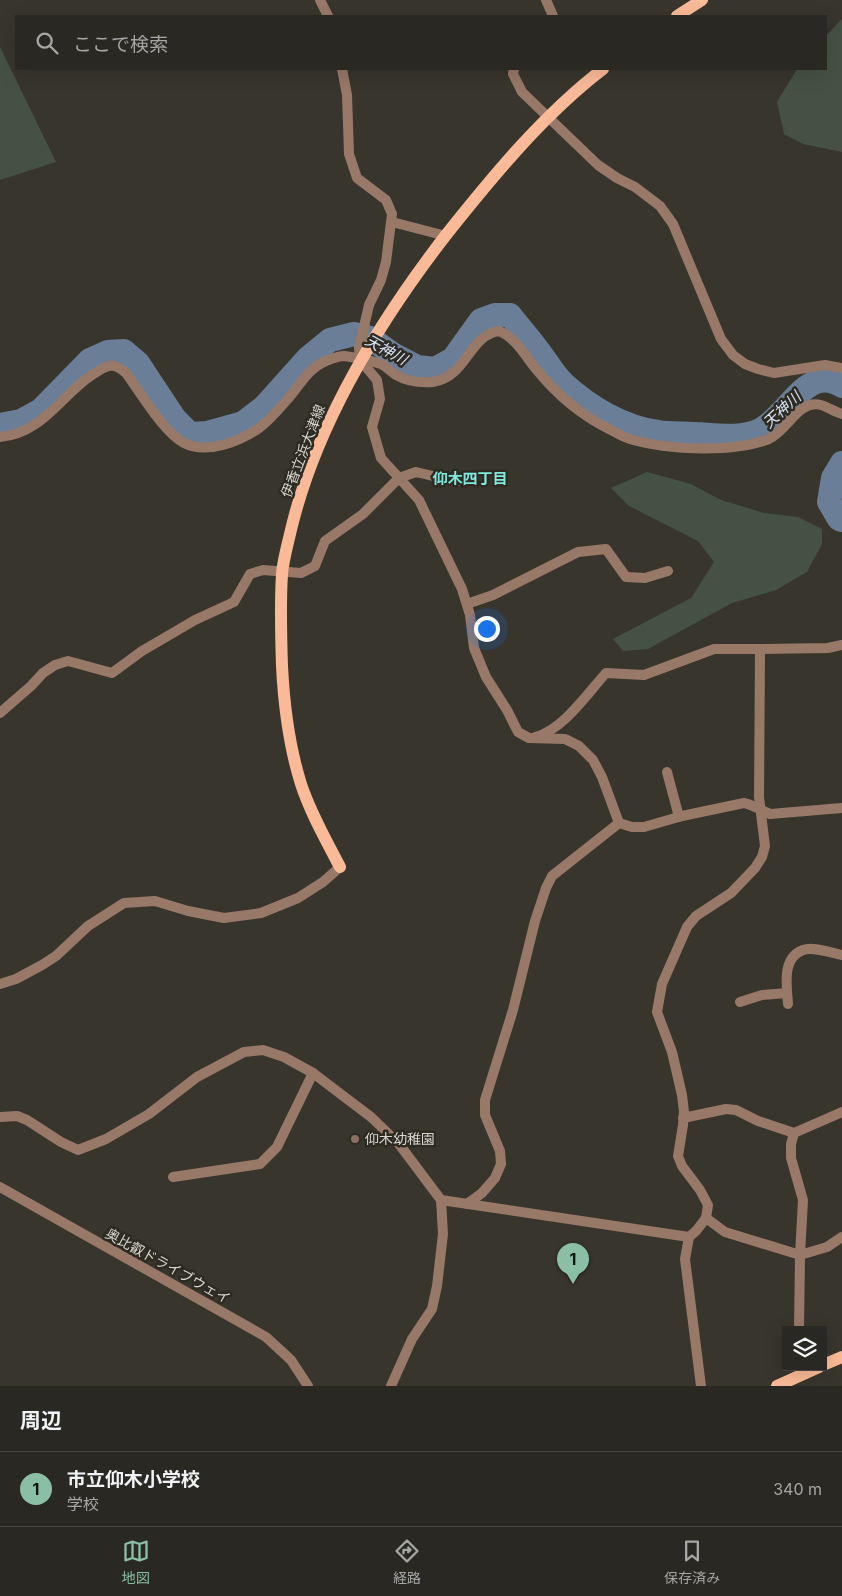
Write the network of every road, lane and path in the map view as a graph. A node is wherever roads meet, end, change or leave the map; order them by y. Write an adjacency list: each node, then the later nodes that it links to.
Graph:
1 (320, 0): 4 (street)
2 (546, 0): 5 (street)
3 (702, 0): 6 (main road)
4 (328, 15)
5 (553, 15)
6 (679, 15)
7 (342, 70): 10 (street)
8 (514, 70): 13 (street)
9 (602, 70): 11 (main road, 伊香立浜大津線)
10 (392, 222): 11 (street); 12 (street)
11 (446, 236): 18 (main road, 伊香立浜大津線)
12 (360, 360): 14 (street); 15 (street); 16 (street)
13 (842, 368)
14 (842, 414)
15 (0, 436)
16 (398, 478): 17 (street); 18 (street); 20 (street)
17 (466, 481)
18 (282, 572): 23 (street); 30 (main road, 伊香立浜大津線)
19 (668, 572): 20 (street)
20 (467, 604): 24 (street)
21 (842, 645): 22 (street)
22 (760, 650): 24 (street); 27 (street)
23 (0, 713)
24 (529, 738): 29 (street)
25 (667, 772): 28 (street)
26 (842, 808): 27 (street)
27 (761, 810): 28 (street); 37 (street)
28 (679, 817): 29 (street)
29 (619, 823): 42 (street)
30 (340, 867): 32 (street)
31 (842, 955): 33 (street)
32 (0, 984)
33 (740, 1002)
34 (313, 1073): 36 (street); 39 (street); 41 (street)
35 (842, 1112): 38 (street)
36 (0, 1117)
37 (684, 1118): 38 (street); 43 (street)
38 (794, 1133): 46 (street)
39 (173, 1176)
40 (0, 1187): 51 (street, 奥比叡ドライブウェイ)
41 (441, 1200): 42 (street); 52 (street)
42 (467, 1204): 44 (street)
43 (706, 1218): 44 (street); 46 (street)
44 (689, 1237): 53 (street)
45 (842, 1237): 46 (street)
46 (800, 1255): 47 (street)
47 (799, 1326)
48 (842, 1357): 49 (main road)
49 (827, 1363)
50 (798, 1372): 54 (main road)
51 (308, 1386)
52 (392, 1386)
53 (701, 1386)
54 (776, 1386)

